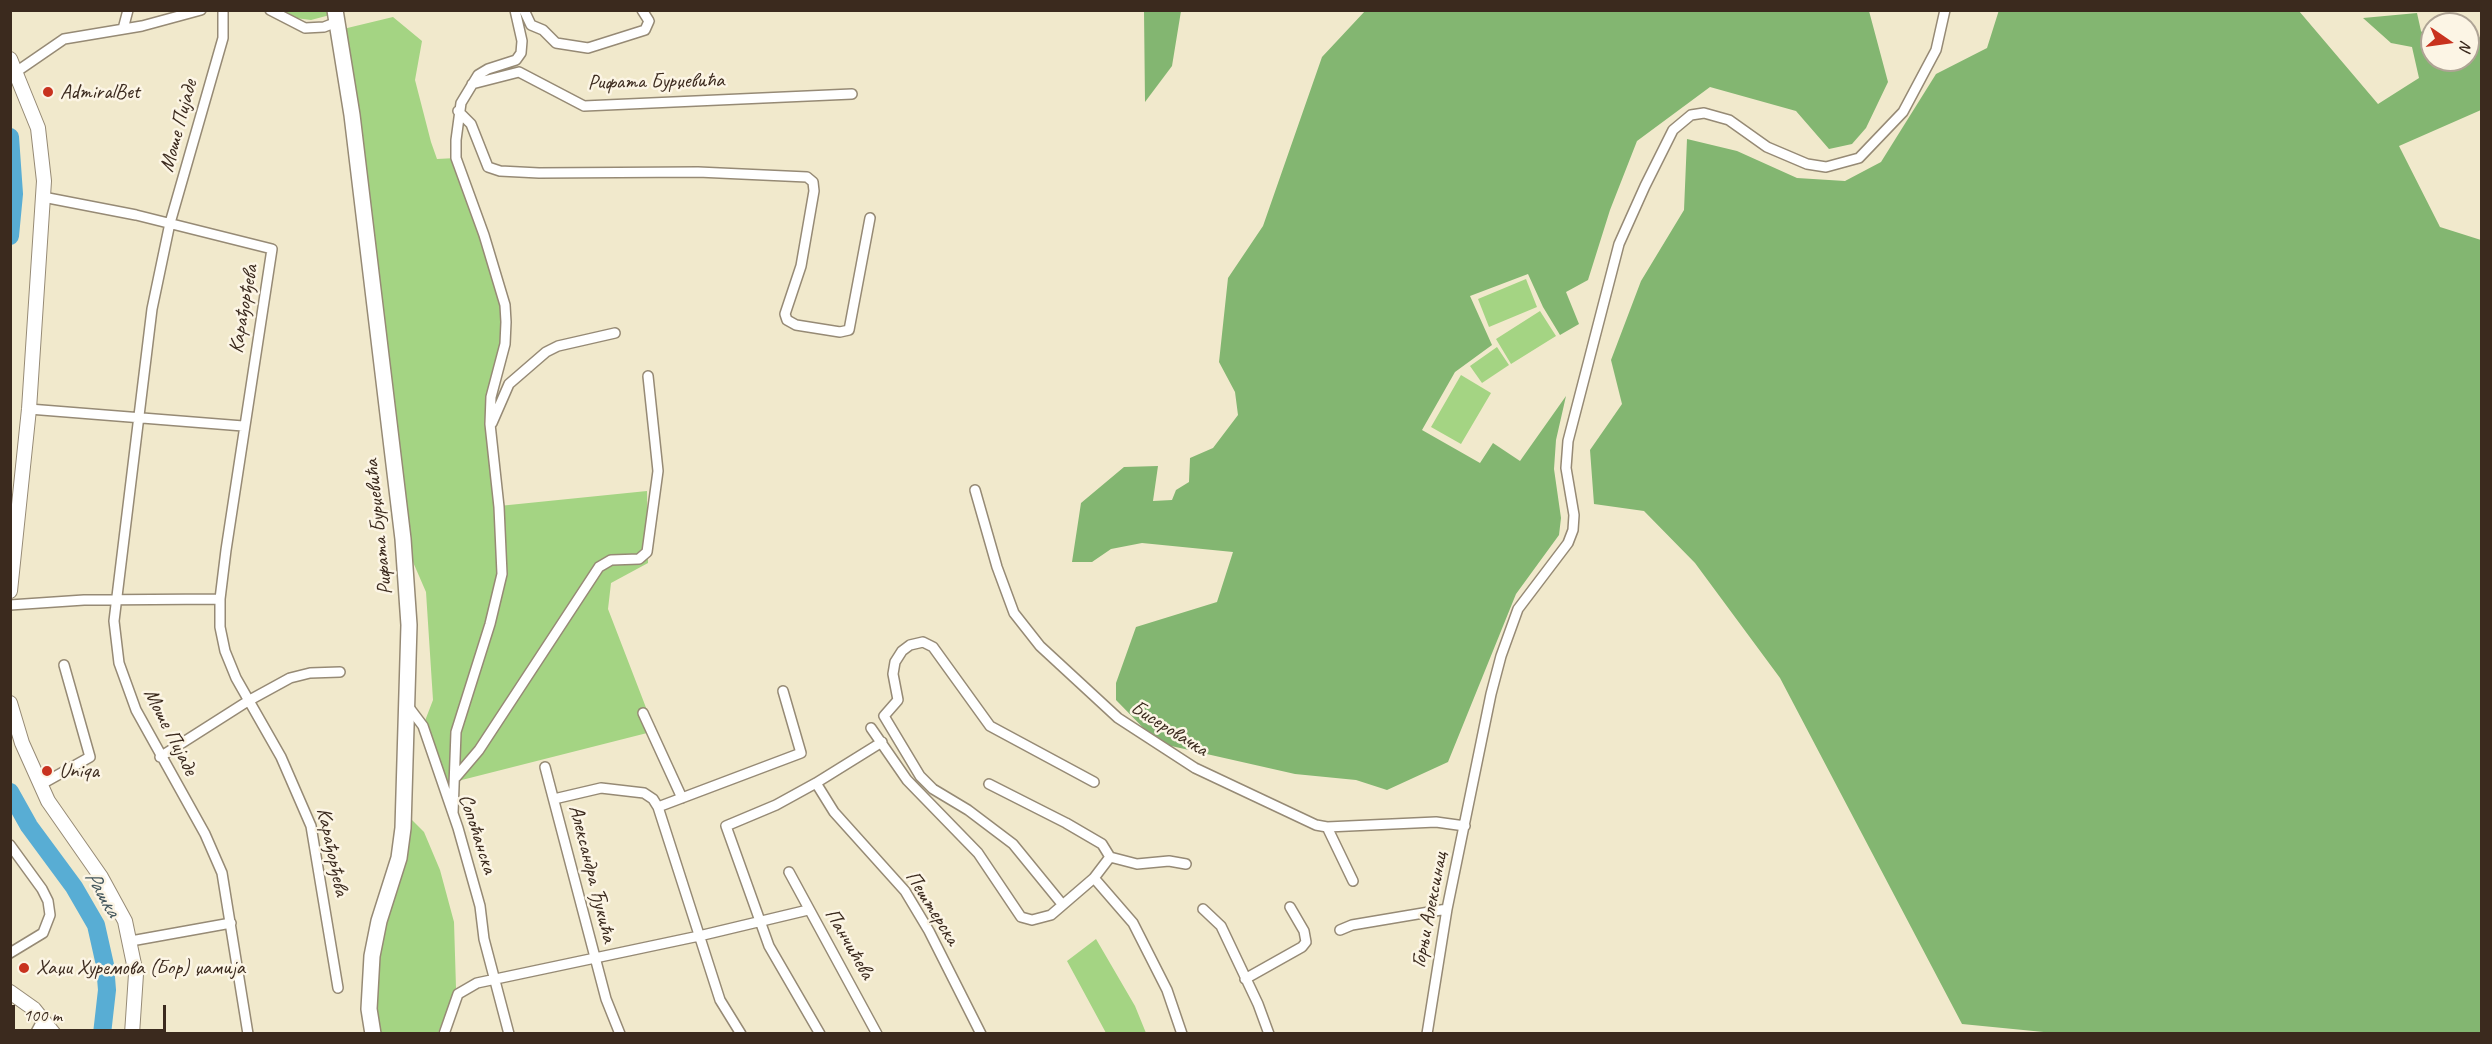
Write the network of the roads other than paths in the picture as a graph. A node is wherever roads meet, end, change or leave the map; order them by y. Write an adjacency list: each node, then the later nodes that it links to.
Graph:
1 (129, 10): 10 (street)
2 (201, 10): 10 (street)
3 (223, 10): 17 (street, Моше Пијаде)
4 (270, 10): 9 (street)
5 (515, 10): 12 (street)
6 (524, 10): 7 (street)
7 (642, 10)
8 (1945, 10): 49 (street, Горњи Алексинац)
9 (338, 14): 34 (main road, Рифата Бурџевића)
10 (123, 29): 11 (street)
11 (12, 68): 15 (street)
12 (472, 84): 13 (street, Рифата Бурџевића); 14 (street)
13 (852, 94)
14 (458, 111): 16 (street); 22 (street)
15 (43, 197): 17 (street); 20 (street)
16 (870, 218)
17 (170, 223): 21 (street, Моше Пијаде); 23 (street, Карађорђева)
18 (615, 333): 22 (street)
19 (648, 376): 40 (street)
20 (29, 409): 21 (street); 25 (street)
21 (137, 417): 23 (street); 27 (street, Моше Пијаде)
22 (490, 424): 40 (street)
23 (243, 426): 26 (street, Карађорђева)
24 (975, 490): 50 (street, Бисеровачка)
25 (10, 591)
26 (220, 599): 27 (street); 32 (street, Карађорђева)
27 (115, 600): 28 (street); 38 (street, Моше Пијаде)
28 (10, 605)
29 (64, 665): 44 (street)
30 (340, 672): 32 (street)
31 (783, 691): 45 (street)
32 (248, 701): 38 (street); 71 (street, Карађорђева)
33 (10, 703): 44 (street)
34 (408, 706): 48 (street, Сопоћанска); 78 (main road, Рифата Бурџевића)
35 (643, 713): 45 (street)
36 (871, 728): 37 (street)
37 (882, 742): 42 (street); 57 (street)
38 (160, 757): 62 (street, Моше Пијаде)
39 (545, 767): 46 (street, Александра Ђукића)
40 (456, 777): 48 (street)
41 (1094, 782): 57 (street)
42 (816, 783): 63 (street); 85 (street, Пештерска)
43 (989, 784): 52 (street)
44 (40, 785): 66 (street)
45 (682, 798): 47 (street)
46 (554, 799): 47 (street, Александра Ђукића); 68 (street, Александра Ђукића)
47 (658, 807): 65 (street)
48 (453, 813): 69 (street, Сопоћанска)
49 (1465, 826): 50 (street, Бисеровачка); 60 (street, Горњи Алексинац)
50 (1327, 827): 56 (street)
51 (10, 845): 67 (street)
52 (1110, 857): 53 (street); 55 (street)
53 (1186, 864)
54 (789, 872): 61 (street, Панчићева)
55 (1094, 878): 57 (street); 86 (street)
56 (1353, 881)
57 (1062, 904)
58 (1290, 907): 70 (street)
59 (1203, 909): 70 (street)
60 (1448, 909): 64 (street); 88 (street, Горњи Алексинац)
61 (808, 910): 63 (street, Александра Ђукића); 84 (street, Панчићева)
62 (231, 923): 66 (street); 77 (street, Моше Пијаде)
63 (760, 923): 65 (street, Александра Ђукића); 83 (street)
64 (1340, 930)
65 (699, 936): 68 (street, Александра Ђукића); 82 (street)
66 (131, 941): 76 (street)
67 (10, 952)
68 (595, 959): 69 (street); 81 (street, Александра Ђукића)
69 (496, 979): 79 (street); 80 (street, Сопоћанска)
70 (1245, 979): 87 (street)
71 (338, 988)
72 (10, 993): 73 (street)
73 (42, 1021): 74 (street); 75 (street)
74 (35, 1034)
75 (54, 1034)
76 (132, 1034)
77 (248, 1034)
78 (373, 1034)
79 (444, 1034)
80 (509, 1034)
81 (620, 1034)
82 (741, 1034)
83 (820, 1034)
84 (877, 1034)
85 (981, 1034)
86 (1182, 1034)
87 (1269, 1034)
88 (1427, 1034)

